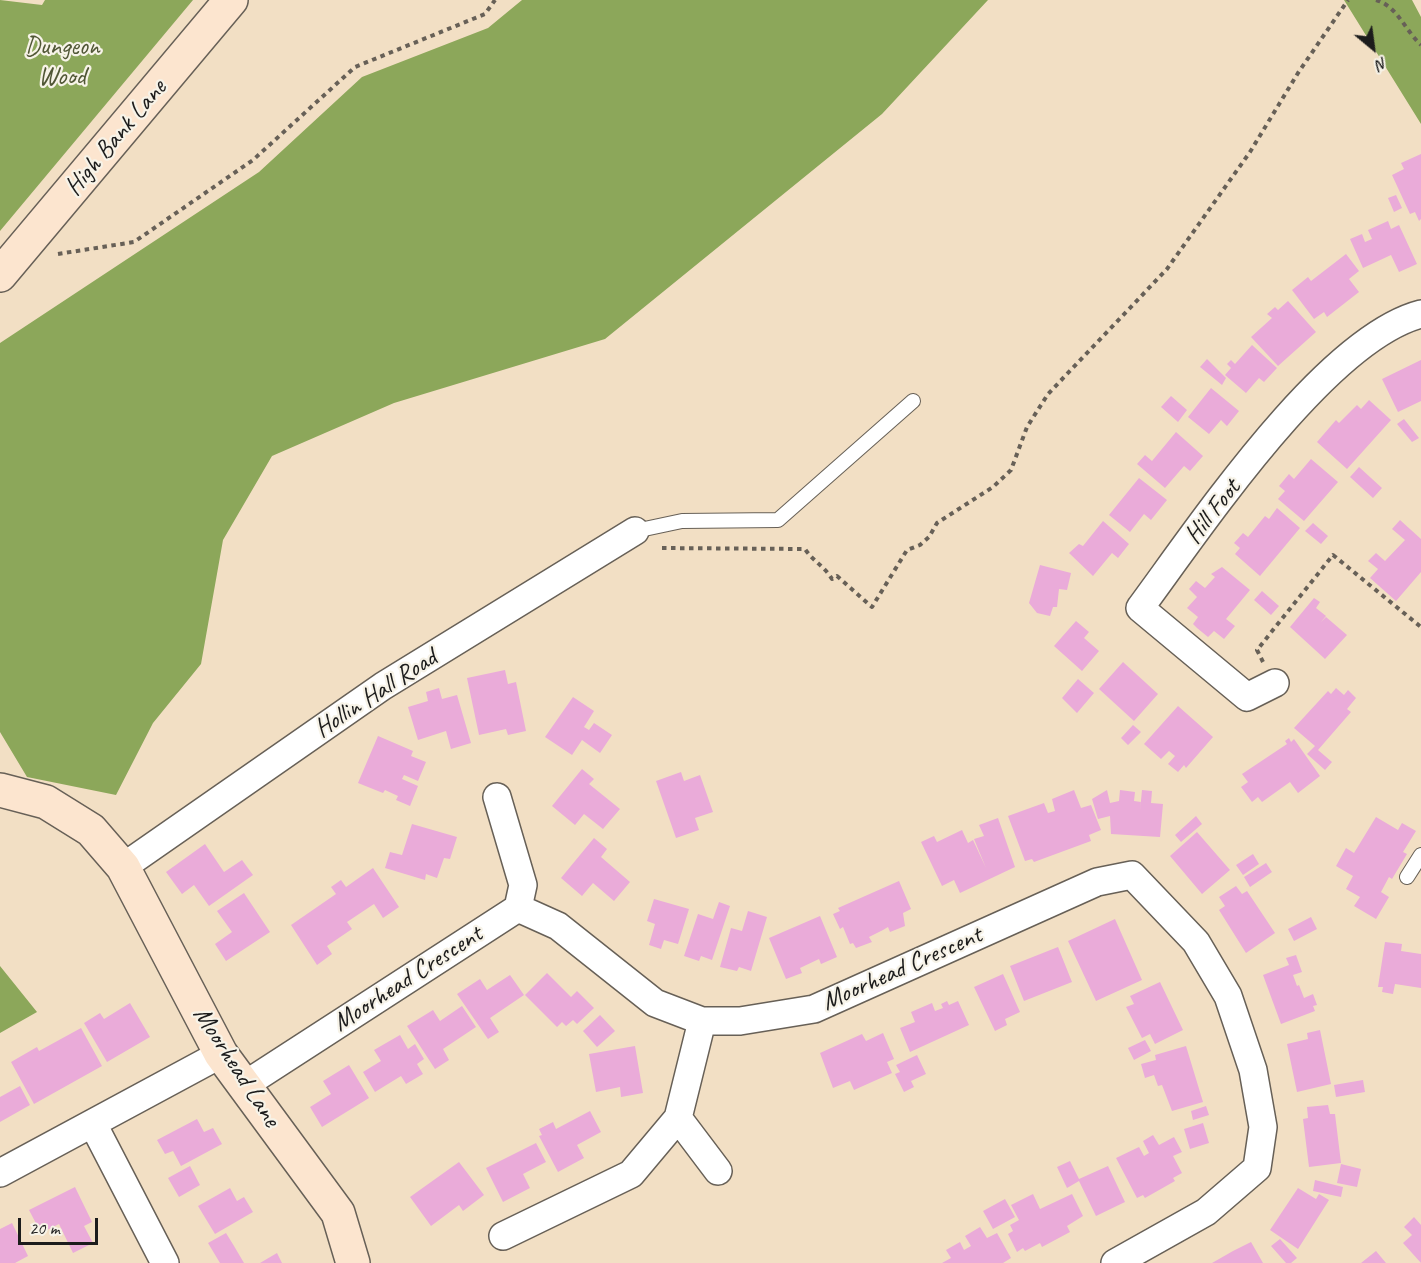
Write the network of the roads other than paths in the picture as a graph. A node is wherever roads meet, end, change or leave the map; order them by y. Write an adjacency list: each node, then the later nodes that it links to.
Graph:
1 (231, 0): 2 (street, High Bank Lane)
2 (0, 275)
3 (1421, 314): 6 (street, Hill Foot)
4 (913, 401): 5 (lane)
5 (633, 533): 10 (street, Hollin Hall Road)
6 (1275, 682)
7 (0, 790): 10 (street)
8 (497, 796): 12 (street)
9 (1421, 855): 11 (lane)
10 (123, 867): 14 (street, Moorhead Lane)
11 (1407, 878)
12 (518, 908): 13 (street, Moorhead Crescent); 15 (street, Moorhead Crescent)
13 (702, 1021): 16 (street); 23 (street, Moorhead Crescent)
14 (221, 1054): 15 (street, Moorhead Lane); 17 (street)
15 (243, 1086): 22 (street, Moorhead Lane)
16 (678, 1118): 18 (street); 20 (street)
17 (93, 1124): 19 (street); 21 (street)
18 (718, 1171)
19 (0, 1173)
20 (503, 1236)
21 (165, 1263)
22 (353, 1263)
23 (1115, 1263)

